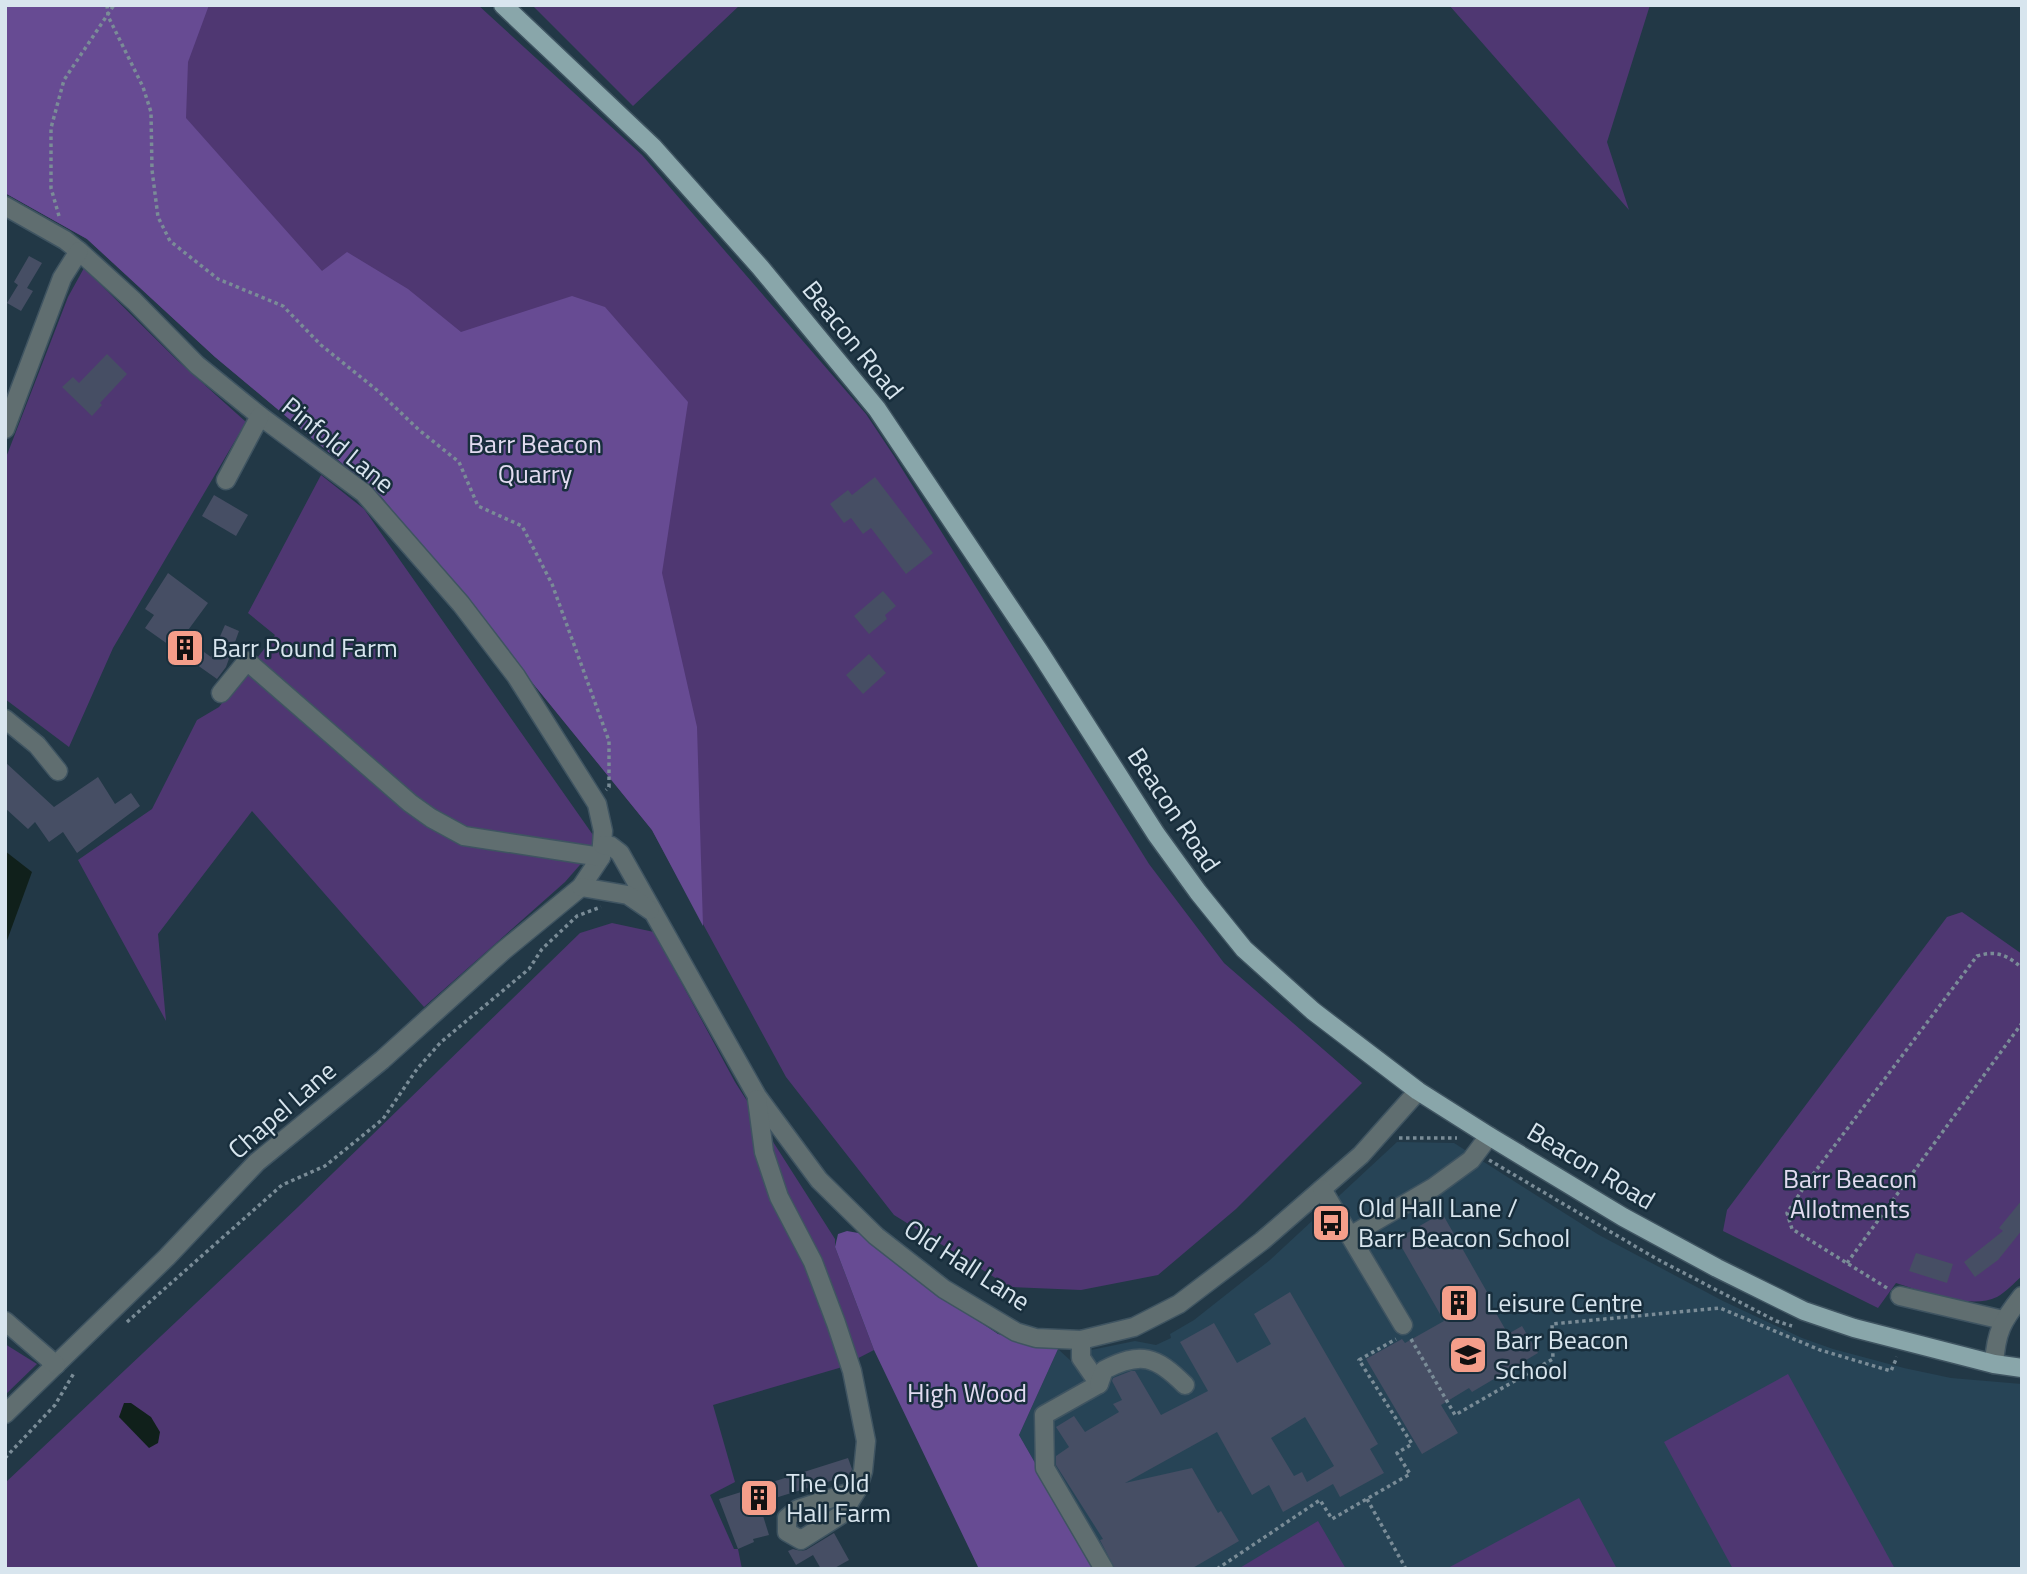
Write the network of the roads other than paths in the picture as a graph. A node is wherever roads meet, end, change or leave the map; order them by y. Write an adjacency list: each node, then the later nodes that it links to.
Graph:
1 (503, 5): 13 (main road, Beacon Road)
2 (5, 206): 3 (street, Pinfold Lane)
3 (72, 246): 4 (street, Pinfold Lane); 5 (street)
4 (260, 416): 6 (street); 10 (street, Pinfold Lane)
5 (5, 429)
6 (226, 480)
7 (222, 693): 10 (street)
8 (5, 719): 9 (street)
9 (58, 771)
10 (602, 851): 11 (street, Chapel Lane); 12 (street, Old Hall Lane)
11 (581, 887): 12 (street, Old Hall Lane); 24 (street, Chapel Lane)
12 (656, 914): 14 (street, Old Hall Lane)
13 (1418, 1091): 15 (main road, Beacon Road); 16 (street, Old Hall Lane)
14 (757, 1096): 23 (street, Old Hall Lane); 30 (street)
15 (1489, 1136): 17 (street); 25 (main road, Beacon Road)
16 (1322, 1189): 17 (street); 23 (street, Old Hall Lane)
17 (1350, 1236): 22 (street)
18 (1900, 1296): 20 (street)
19 (2022, 1296): 20 (street)
20 (2003, 1320): 25 (street)
21 (5, 1321): 24 (street)
22 (1403, 1325)
23 (1081, 1340): 27 (street)
24 (56, 1364): 29 (street, Chapel Lane)
25 (1994, 1364): 26 (main road, Beacon Road)
26 (2022, 1368)
27 (1099, 1384): 28 (street); 31 (street)
28 (1185, 1385)
29 (5, 1414)
30 (857, 1490)
31 (1104, 1569)

